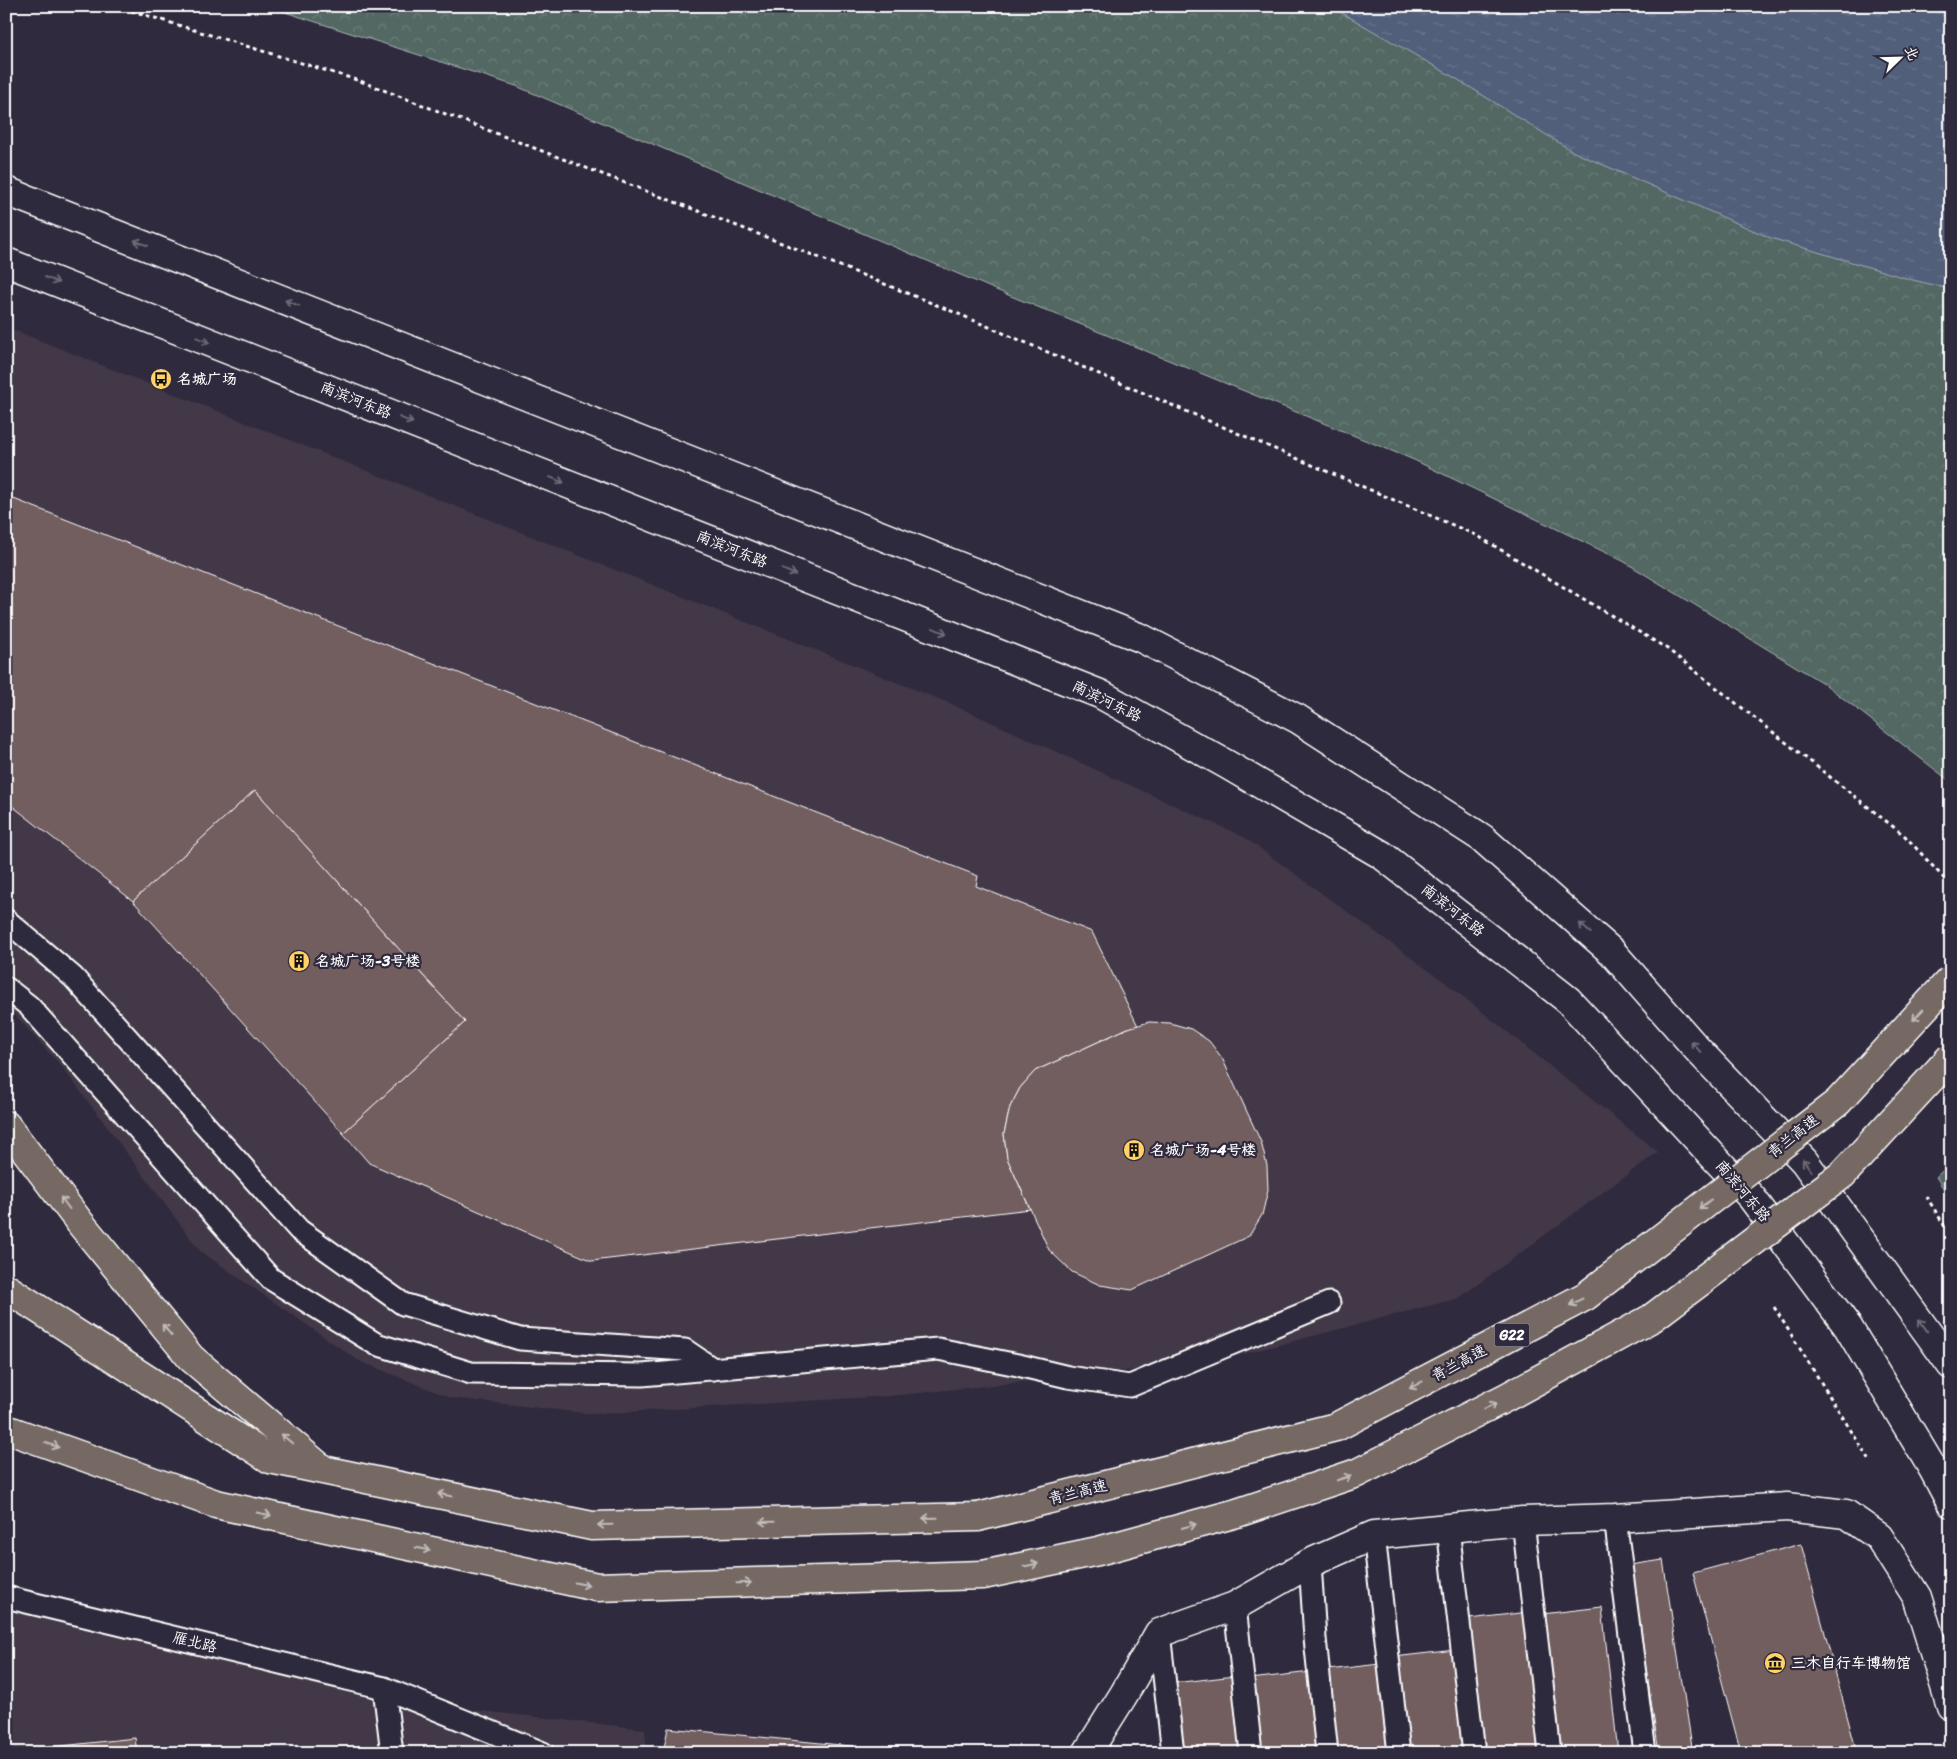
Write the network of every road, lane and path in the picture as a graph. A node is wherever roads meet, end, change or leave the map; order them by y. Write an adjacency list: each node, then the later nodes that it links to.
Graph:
1 (116, 6): 4 (path)
2 (6, 191): 15 (main road, one-way to 2)
3 (6, 262): 20 (main road, 南滨河东路, one-way to 20)
4 (1951, 886)
5 (6, 920): 16 (lane)
6 (1951, 979): 19 (highway, 青兰高速 / G22, one-way to 19, bridge)
7 (6, 988): 16 (lane)
8 (1951, 1057): 17 (highway, one-way to 8, bridge)
9 (6, 1125): 19 (highway, one-way to 9)
10 (1926, 1196): 11 (path)
11 (1951, 1236)
12 (6, 1288): 19 (highway, 青兰高速)
13 (1330, 1303): 16 (lane)
14 (1774, 1307): 18 (path)
15 (1951, 1365)
16 (713, 1369)
17 (6, 1429)
18 (1870, 1462)
19 (324, 1470)
20 (1951, 1503)
21 (1615, 1518): 22 (main road); 30 (main road); 40 (lane)
22 (1523, 1522): 23 (main road); 39 (lane)
23 (1448, 1528): 24 (main road); 38 (lane)
24 (1374, 1535): 25 (main road); 37 (lane)
25 (1310, 1563): 27 (main road); 36 (lane)
26 (6, 1597): 29 (lane, 雁北路)
27 (1235, 1606): 28 (main road); 35 (lane)
28 (1159, 1634): 31 (main road); 34 (lane)
29 (384, 1688): 32 (lane); 33 (lane, 雁北路)
30 (1951, 1706)
31 (1094, 1748)
32 (392, 1753)
33 (543, 1753)
34 (1173, 1753)
35 (1251, 1753)
36 (1327, 1753)
37 (1399, 1753)
38 (1474, 1753)
39 (1550, 1753)
40 (1644, 1753)

